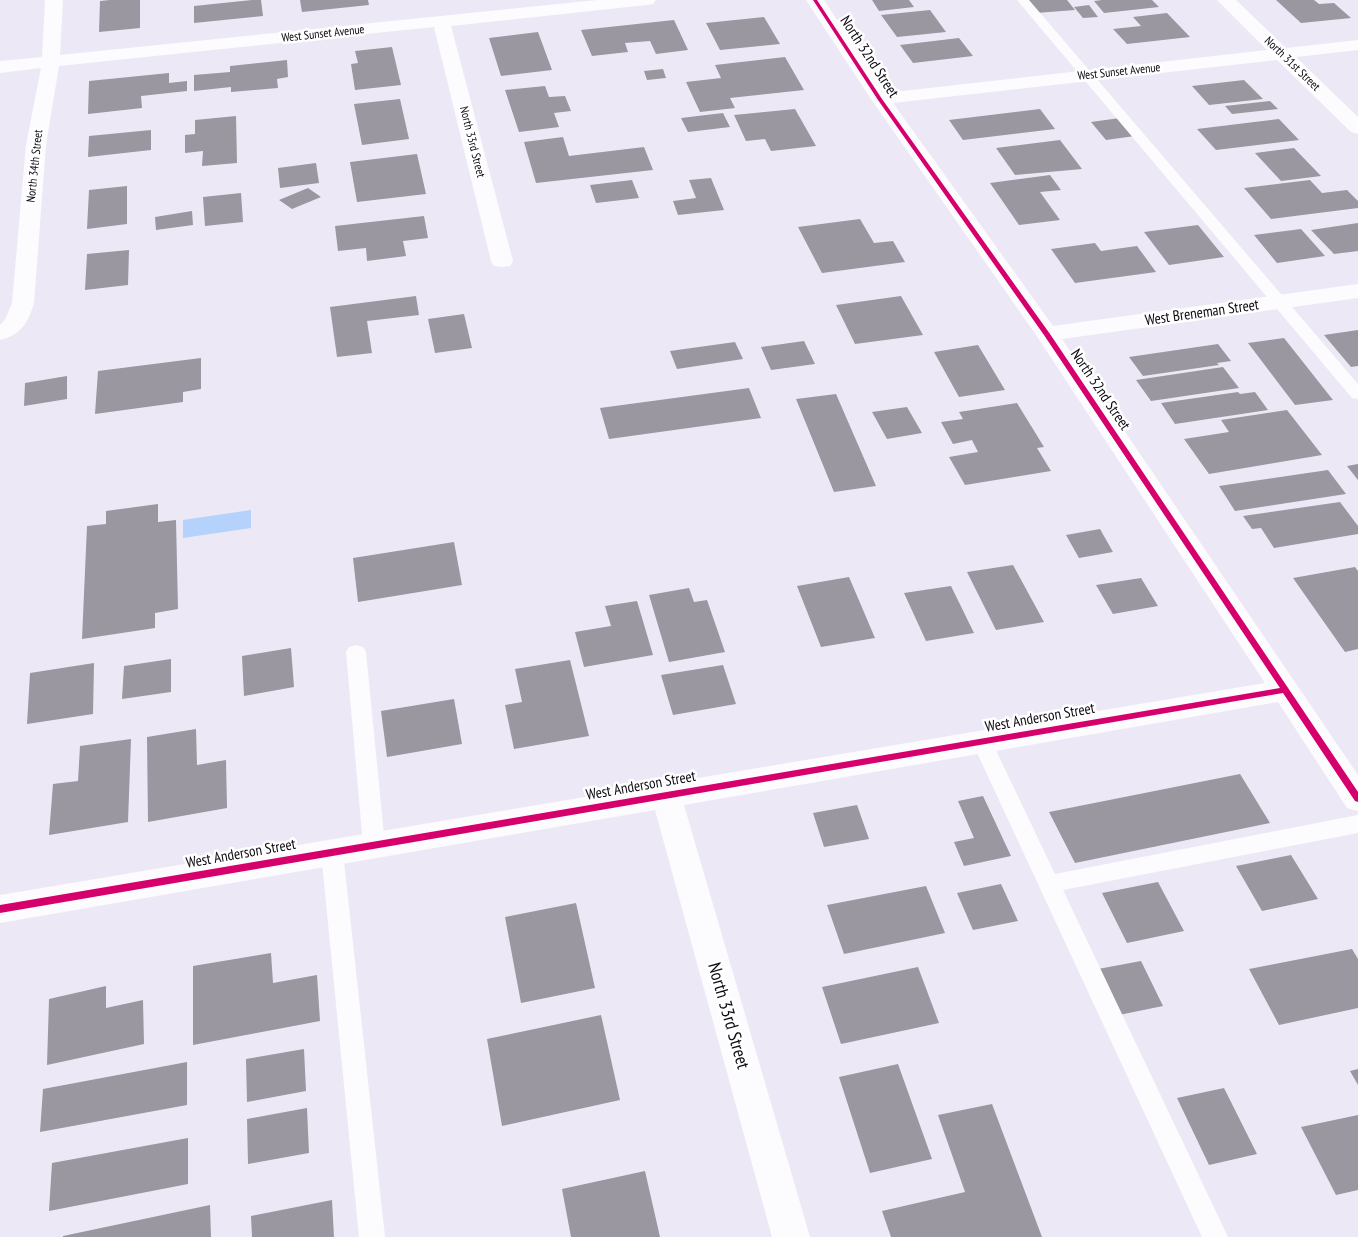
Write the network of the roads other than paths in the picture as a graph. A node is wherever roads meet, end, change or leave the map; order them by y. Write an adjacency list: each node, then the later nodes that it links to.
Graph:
1 (54, 0): 9 (street, North 34th Street)
2 (646, 0): 6 (street, West Sunset Avenue)
3 (815, 0): 12 (street, North 32nd Street)
4 (1023, 0): 11 (lane)
5 (1226, 0): 8 (street, North 31st Street)
6 (441, 22): 9 (street, West Sunset Avenue); 14 (street, North 33rd Street)
7 (1358, 45): 8 (street, West Sunset Avenue)
8 (1281, 54): 11 (street, West Sunset Avenue); 13 (street, North 31st Street)
9 (50, 62): 10 (street, West Sunset Avenue); 17 (street, North 34th Street)
10 (0, 67)
11 (1088, 76): 12 (street, West Sunset Avenue); 16 (lane)
12 (880, 99): 18 (street, North 32nd Street)
13 (1358, 128)
14 (502, 261)
15 (1358, 291): 16 (street, West Breneman Street)
16 (1281, 302): 18 (street, West Breneman Street); 19 (lane)
17 (5, 332)
18 (1047, 334): 21 (street, North 32nd Street)
19 (1358, 394)
20 (356, 652): 26 (lane)
21 (1286, 690): 22 (street, West Anderson Street); 24 (street, North 32nd Street)
22 (982, 742): 23 (street, West Anderson Street); 28 (lane)
23 (666, 796): 26 (street, West Anderson Street); 31 (street, North 33rd Street)
24 (1358, 798)
25 (1358, 824): 28 (lane)
26 (374, 845): 27 (street, West Anderson Street)
27 (332, 852): 29 (street, West Anderson Street); 30 (lane)
28 (1049, 884): 32 (lane)
29 (0, 909)
30 (372, 1237)
31 (791, 1237)
32 (1215, 1237)

